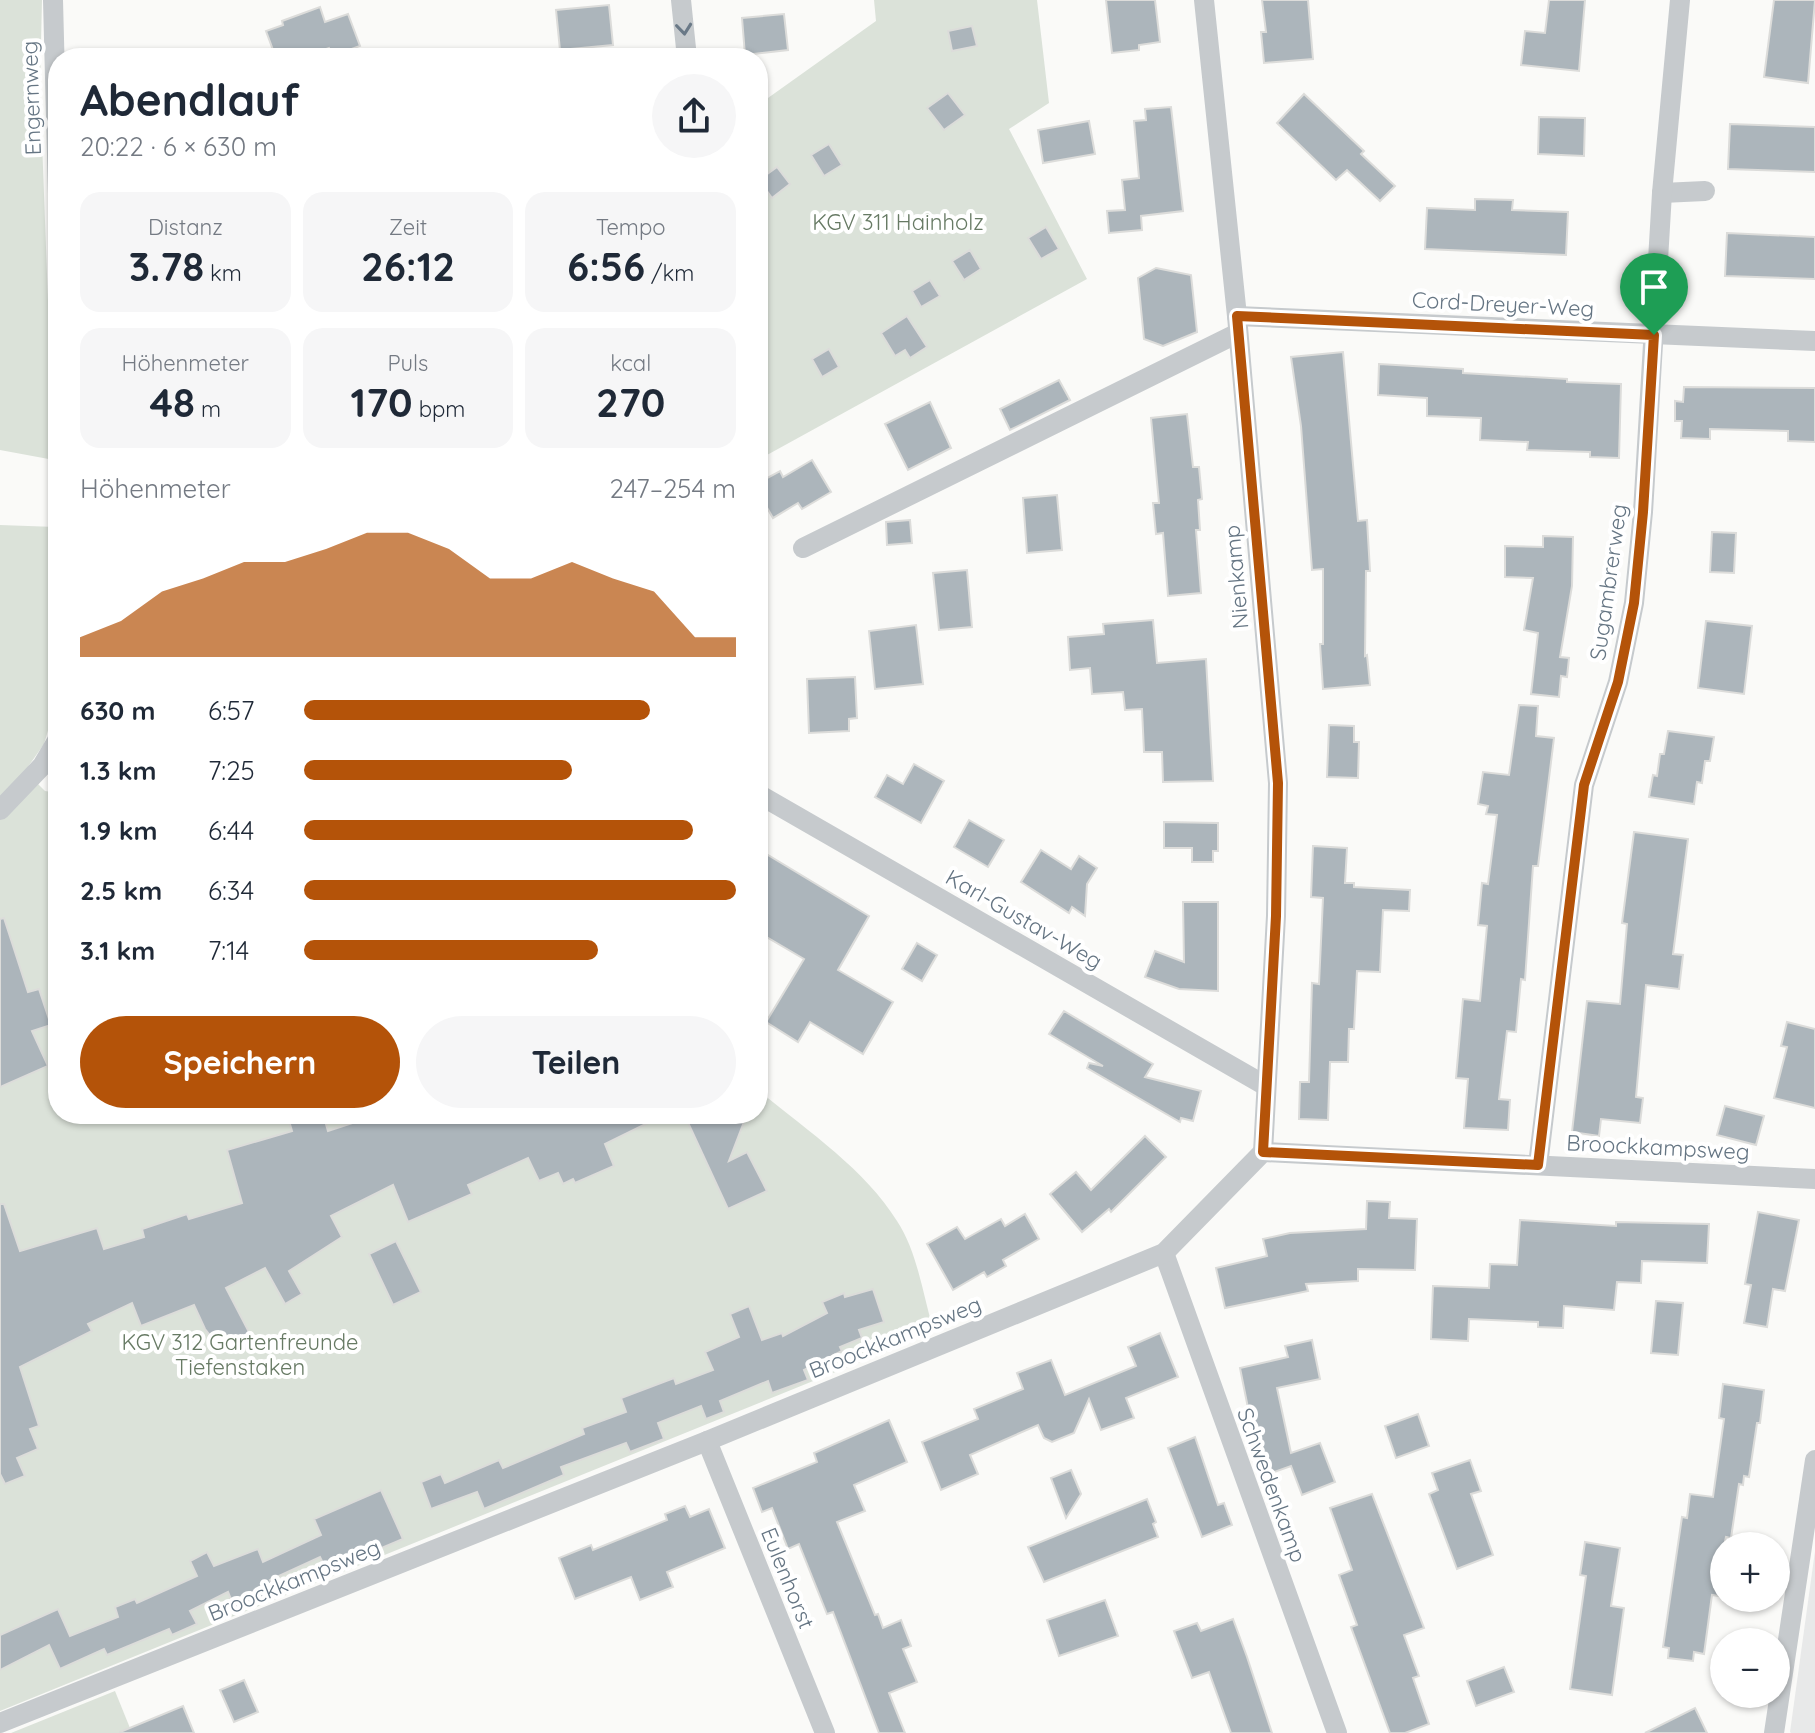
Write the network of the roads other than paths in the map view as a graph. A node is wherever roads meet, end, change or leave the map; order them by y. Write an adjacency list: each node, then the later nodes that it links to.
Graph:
1 (53, 0): 5 (street, Engernweg)
2 (681, 0): 6 (street, one-way to 6)
3 (1204, 0): 9 (street, Nienkamp)
4 (1680, 0): 8 (street, Sugambrerweg)
5 (54, 48)
6 (686, 48)
7 (1705, 191): 8 (street)
8 (1662, 193): 10 (street, Sugambrerweg)
9 (1238, 324): 10 (street, Cord-Dreyer-Weg); 12 (street, Cord-Dreyer-Weg); 16 (street, Nienkamp)
10 (1654, 335): 11 (street, Cord-Dreyer-Weg); 18 (street, Sugambrerweg)
11 (1815, 341)
12 (803, 548)
13 (48, 756): 15 (street)
14 (768, 800): 16 (street, Karl-Gustav-Weg)
15 (0, 810)
16 (1266, 1086): 17 (street, Nienkamp)
17 (1263, 1152): 18 (street, Broockkampsweg); 20 (street, Broockkampsweg)
18 (1538, 1165): 19 (street, Broockkampsweg)
19 (1815, 1179)
20 (1164, 1253): 21 (street, Broockkampsweg); 25 (street, Schwedenkamp)
21 (707, 1441): 23 (street, Broockkampsweg); 24 (street, Eulenhorst)
22 (1815, 1460): 26 (street)
23 (0, 1723)
24 (825, 1733)
25 (1337, 1733)
26 (1774, 1733)

